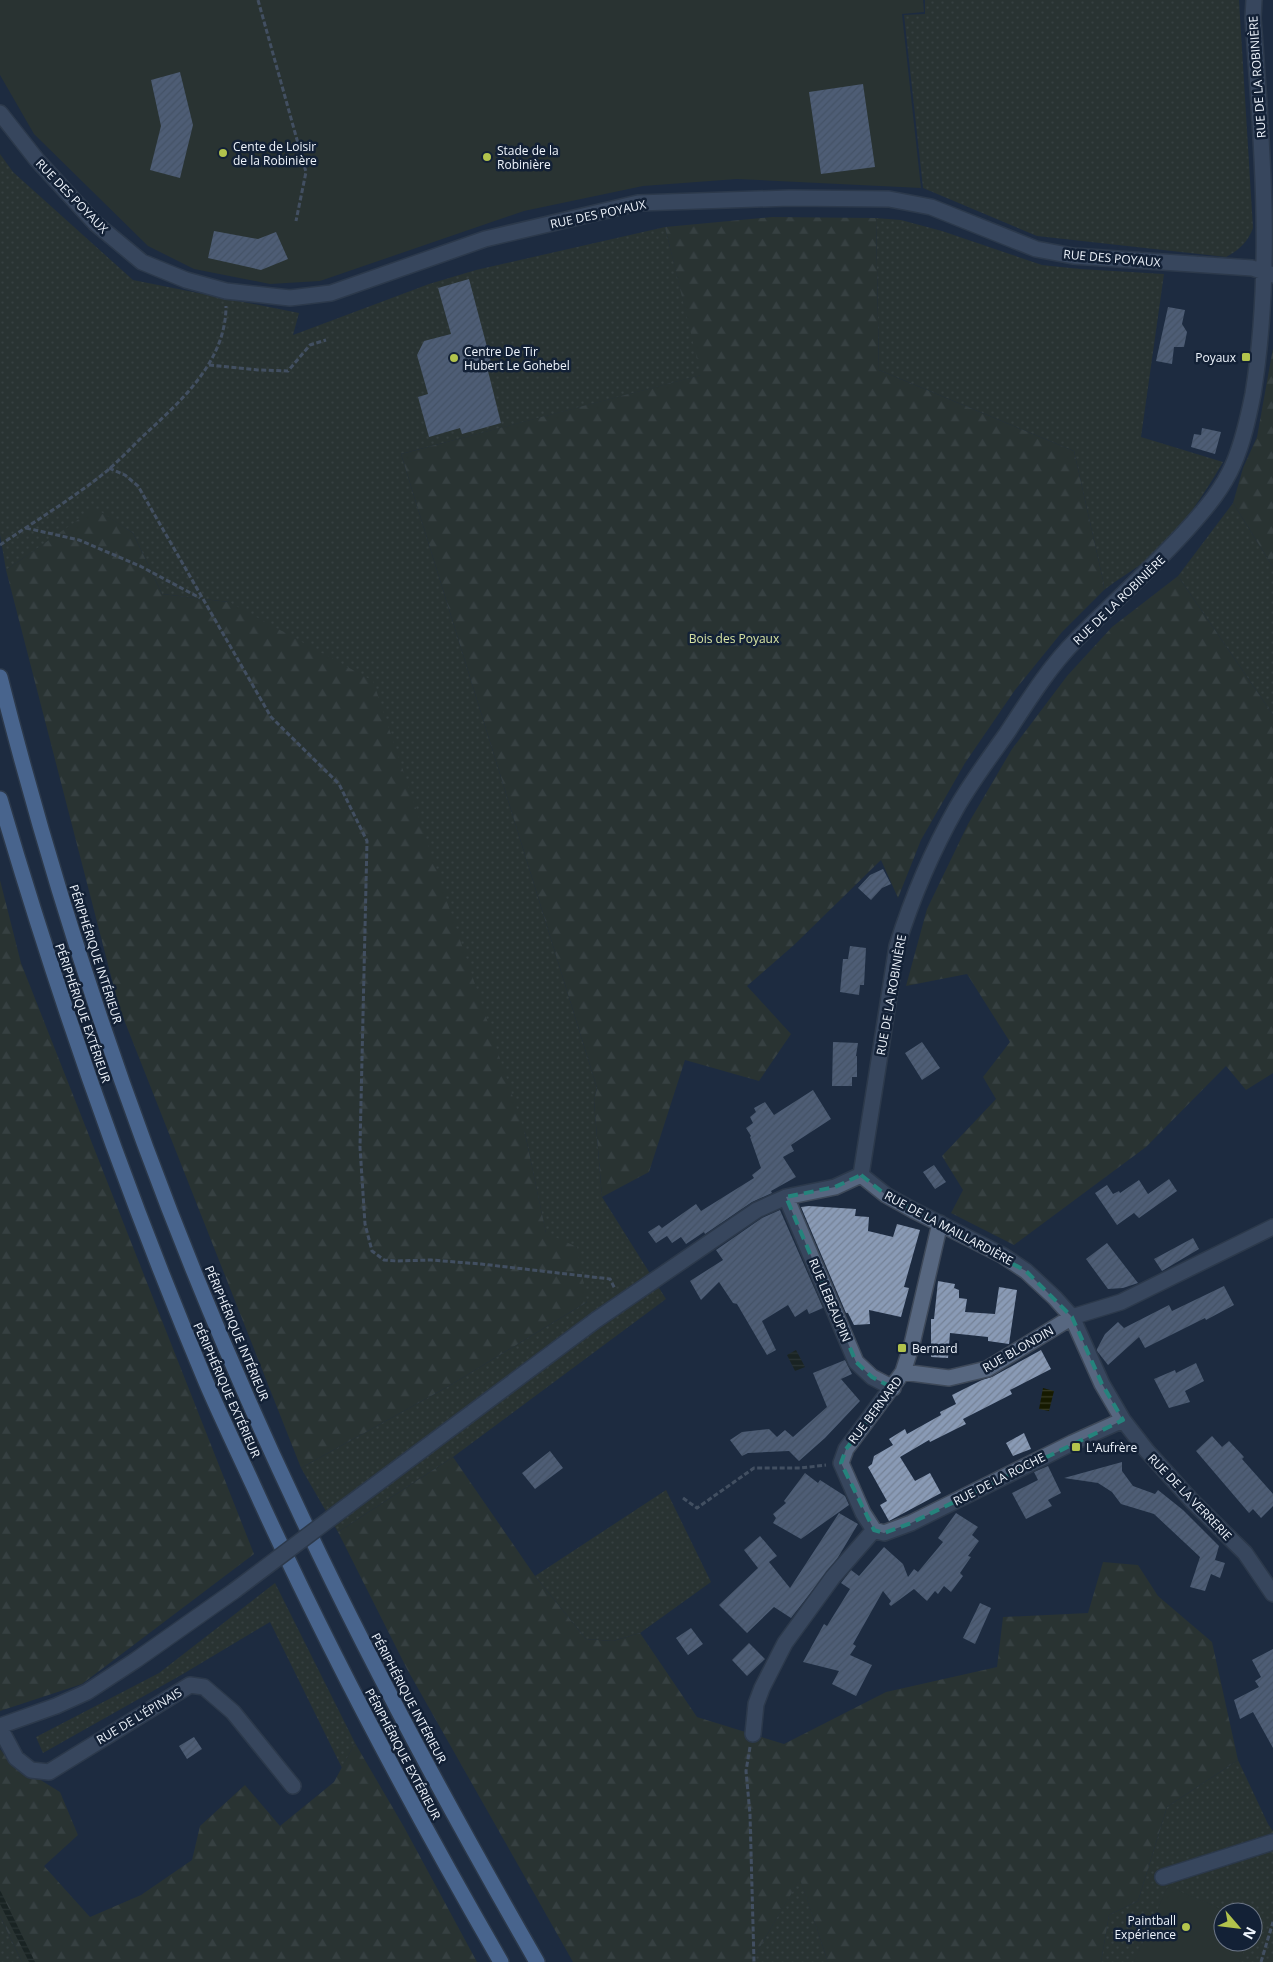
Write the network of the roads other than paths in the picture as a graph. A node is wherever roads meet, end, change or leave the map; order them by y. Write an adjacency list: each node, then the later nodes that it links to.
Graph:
1 (1254, 0): 3 (street, RUE DE LA ROBINIÈRE)
2 (0, 113): 3 (street, RUE DES POYAUX)
3 (1270, 273): 6 (street, RUE DE LA ROBINIÈRE)
4 (0, 677): 22 (highway, PÉRIPHÉRIQUE INTÉRIEUR)
5 (0, 799): 21 (highway, PÉRIPHÉRIQUE EXTÉRIEUR)
6 (861, 1175): 7 (street); 8 (street, RUE DE LA MAILLARDIÈRE)
7 (786, 1197): 12 (street, RUE LEBEAUPIN); 16 (street, bridge)
8 (940, 1223): 10 (street, RUE DE LA MAILLARDIÈRE); 11 (street, RUE BERNARD)
9 (1273, 1227): 10 (street)
10 (1072, 1316): 11 (street, RUE BLONDIN); 13 (street, RUE DE LA VERRERIE)
11 (903, 1372): 12 (street, RUE BERNARD)
12 (893, 1388): 14 (street, RUE BERNARD)
13 (1124, 1420): 14 (street, RUE DE LA ROCHE); 15 (street, RUE DE LA VERRERIE)
14 (874, 1530): 17 (street)
15 (1273, 1594)
16 (0, 1727): 18 (street, RUE DE L'ÉPINAIS)
17 (752, 1734)
18 (294, 1786)
19 (1273, 1842): 20 (street)
20 (1163, 1877)
21 (501, 1962)
22 (538, 1962)

